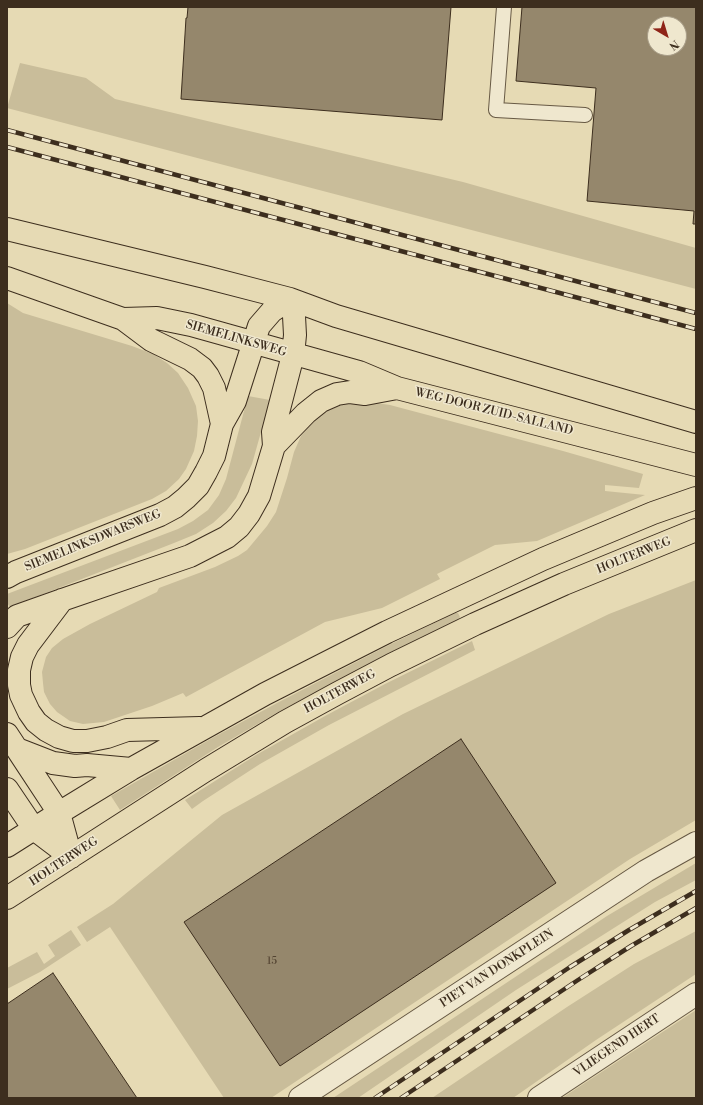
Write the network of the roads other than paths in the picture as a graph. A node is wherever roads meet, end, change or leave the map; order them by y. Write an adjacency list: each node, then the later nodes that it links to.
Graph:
1 (504, 7): 2 (lane)
2 (585, 115)
3 (7, 229): 5 (main road)
4 (7, 278): 6 (main road, SIEMELINKSWEG)
5 (290, 300): 7 (main road, SIEMELINKSDWARSWEG); 8 (main road, SIEMELINKSWEG); 10 (main road)
6 (123, 319): 7 (main road, SIEMELINKSWEG); 11 (main road)
7 (253, 343): 8 (main road, SIEMELINKSWEG); 11 (main road, SIEMELINKSDWARSWEG)
8 (293, 355): 9 (main road, WEG DOOR ZUID-SALLAND); 12 (main road)
9 (397, 388): 12 (main road); 13 (main road, WEG DOOR ZUID-SALLAND)
10 (696, 422)
11 (222, 424): 16 (main road, SIEMELINKSDWARSWEG)
12 (274, 446): 17 (main road)
13 (696, 465)
14 (696, 498): 19 (main road)
15 (696, 530): 27 (main road, HOLTERWEG)
16 (10, 573)
17 (62, 600): 18 (main road); 19 (main road)
18 (12, 622)
19 (204, 728): 21 (main road)
20 (12, 742): 21 (main road); 23 (main road)
21 (131, 770): 23 (main road)
22 (7, 789): 24 (main road)
23 (59, 813): 24 (main road); 27 (main road)
24 (34, 829): 26 (main road); 27 (main road)
25 (696, 843): 30 (street, PIET VAN DONKPLEIN)
26 (7, 846)
27 (71, 857): 28 (main road, HOLTERWEG)
28 (7, 898)
29 (696, 994): 31 (street, VLIEGEND HERT)
30 (300, 1098)
31 (539, 1098)

